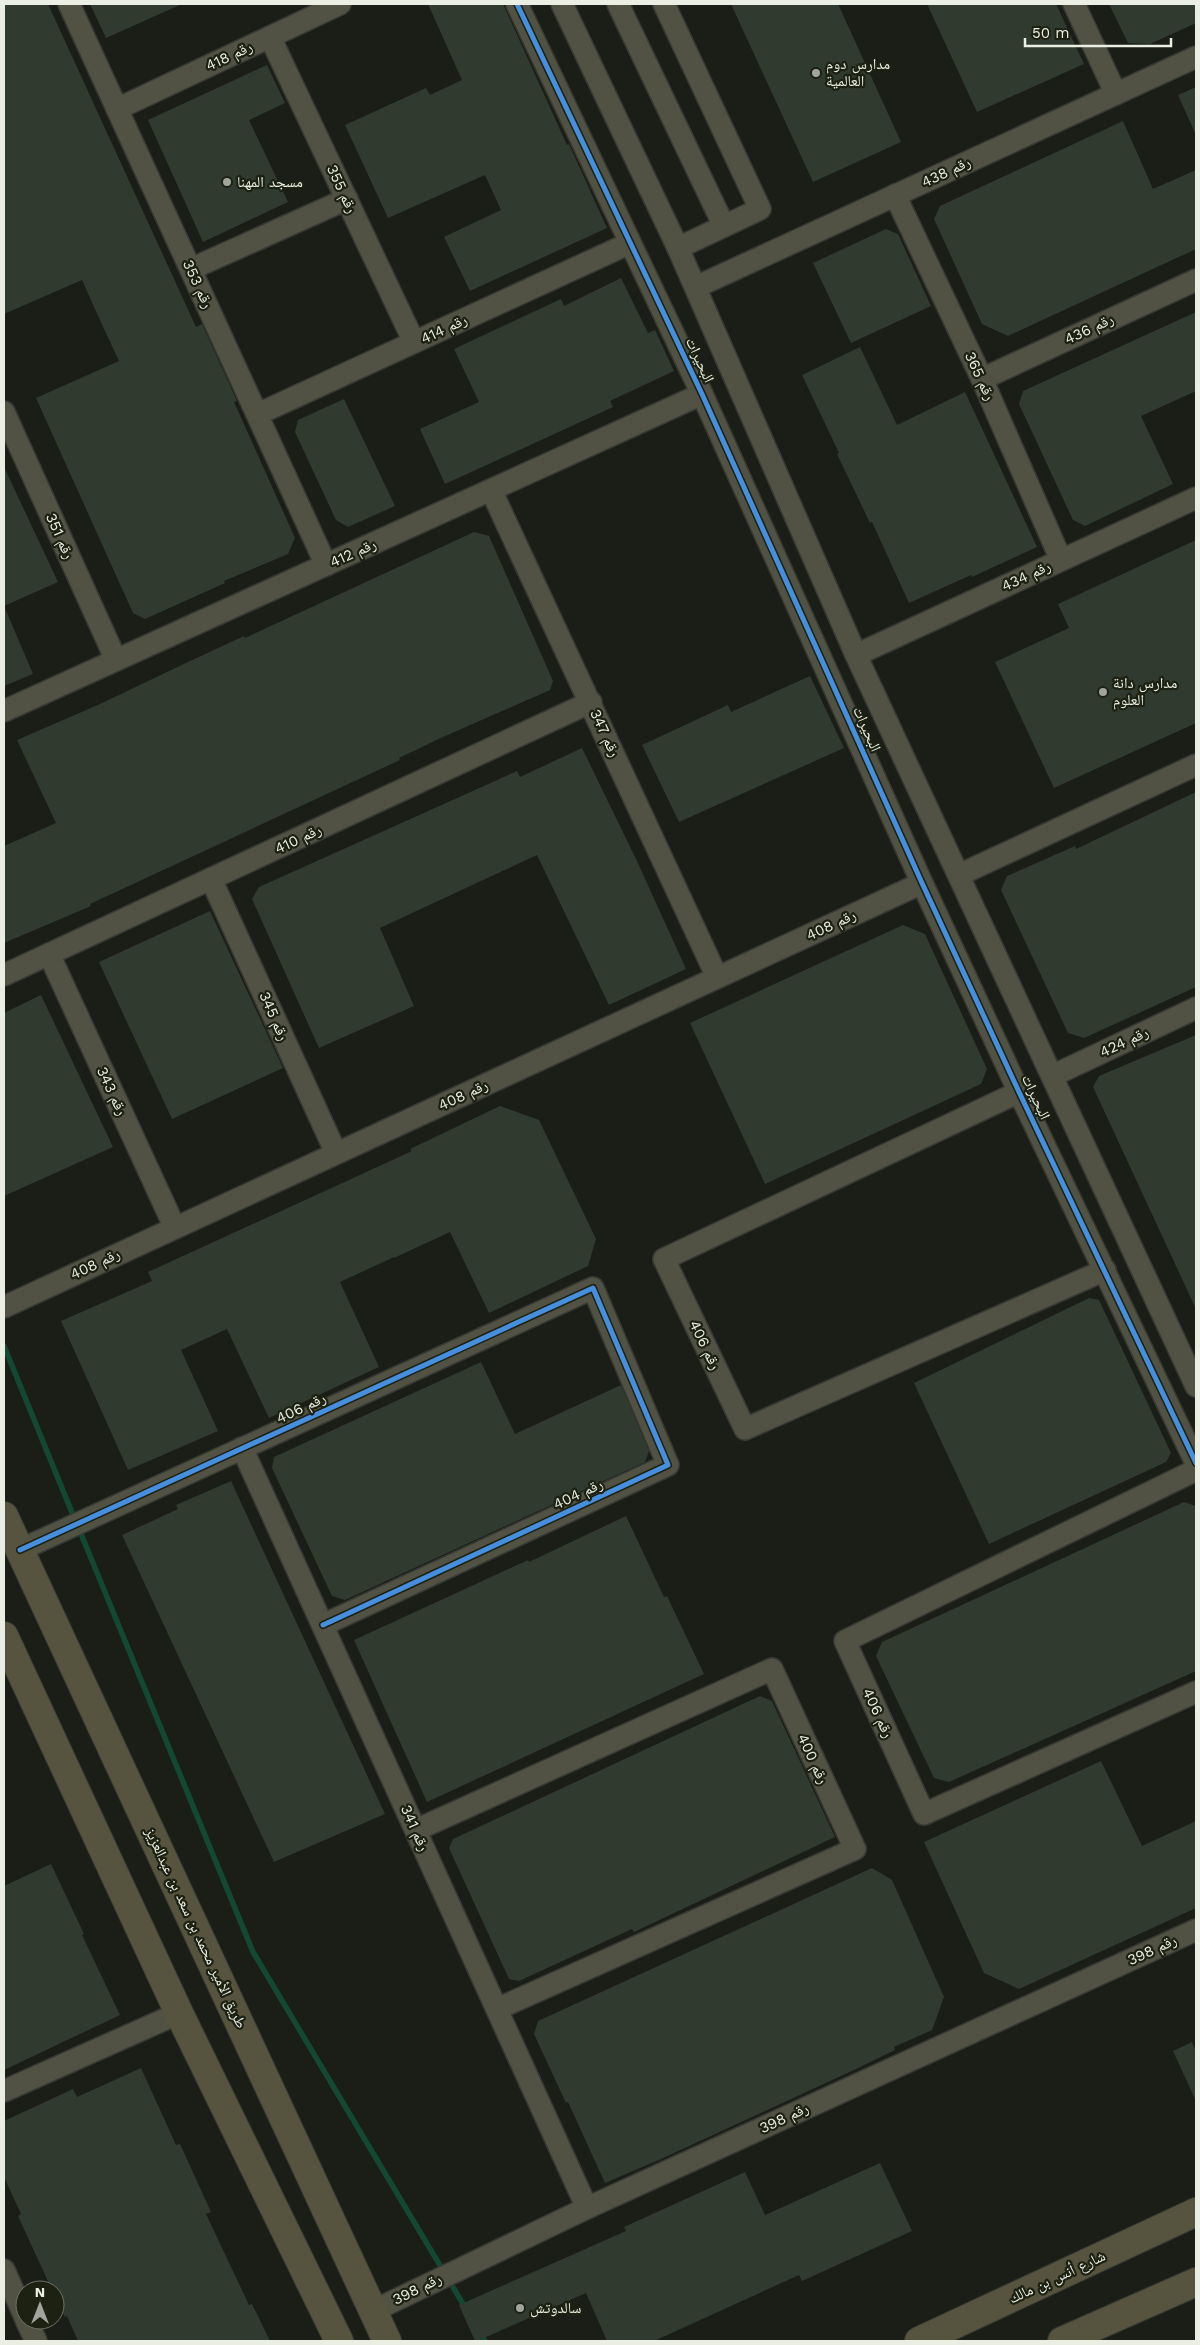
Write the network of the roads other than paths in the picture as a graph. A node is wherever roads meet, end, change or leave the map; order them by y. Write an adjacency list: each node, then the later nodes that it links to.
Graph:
1 (69, 4): 11 (street, رقم 353)
2 (340, 4): 8 (street, رقم 418)
3 (517, 4): 15 (street, البحيرات)
4 (562, 4): 16 (street, البحيرات)
5 (618, 4): 14 (street)
6 (664, 4): 14 (street)
7 (1074, 4): 10 (street)
8 (270, 37): 11 (street, رقم 418); 13 (street, رقم 355)
9 (1196, 57): 10 (street, رقم 438)
10 (1116, 94): 12 (street, رقم 438)
11 (117, 108): 17 (street, رقم 353)
12 (895, 195): 19 (street, رقم 438); 21 (street, رقم 365)
13 (347, 200): 17 (street); 20 (street, رقم 355)
14 (724, 226): 16 (street)
15 (630, 242): 20 (street, رقم 414); 22 (street, البحيرات)
16 (678, 248): 19 (street, البحيرات)
17 (191, 269): 24 (street, رقم 353)
18 (1196, 280): 21 (street, رقم 436)
19 (696, 286): 29 (street, البحيرات)
20 (414, 342): 24 (street, رقم 414)
21 (982, 379): 27 (street, رقم 365)
22 (702, 394): 25 (street, رقم 412); 31 (street, البحيرات)
23 (4, 412): 30 (street, رقم 351)
24 (258, 414): 28 (street, رقم 353)
25 (492, 490): 28 (street, رقم 412); 32 (street, رقم 347)
26 (1196, 498): 27 (street, رقم 434)
27 (1061, 560): 29 (street, رقم 434)
28 (326, 565): 30 (street, رقم 412)
29 (855, 652): 31 (street, رقم 434); 35 (street, البحيرات)
30 (116, 660): 33 (street, رقم 412)
31 (823, 662): 37 (street, البحيرات)
32 (591, 702): 36 (street, رقم 410); 40 (street, رقم 347)
33 (4, 711)
34 (1196, 765): 35 (street)
35 (959, 875): 42 (street, البحيرات)
36 (212, 879): 38 (street, رقم 410); 44 (street, رقم 345)
37 (922, 883): 40 (street, رقم 408); 43 (street, البحيرات)
38 (49, 954): 39 (street, رقم 410); 45 (street, رقم 343)
39 (4, 975)
40 (718, 977): 44 (street, رقم 408)
41 (1196, 1008): 42 (street, رقم 424)
42 (1052, 1076): 49 (street, البحيرات)
43 (1019, 1092): 46 (street, البحيرات); 46 (street, رقم 406)
44 (336, 1153): 45 (street, رقم 408)
45 (175, 1228): 48 (street, رقم 408)
46 (1105, 1270): 51 (street, البحيرات)
47 (592, 1288): 50 (street, رقم 406); 55 (street, رقم 404)
48 (4, 1307)
49 (1196, 1386)
50 (242, 1448): 54 (street, رقم 406); 55 (street, رقم 341)
51 (1196, 1463)
52 (1196, 1470): 57 (street, رقم 406)
53 (4, 1516): 54 (main road, طريق الأمير محمد بن سعد بن عبدالعزيز)
54 (20, 1550): 68 (main road, طريق الأمير محمد بن سعد بن عبدالعزيز)
55 (322, 1625): 58 (street, رقم 341)
56 (4, 1636): 61 (main road)
57 (1196, 1692)
58 (416, 1830): 60 (street, رقم 341); 60 (street, رقم 400)
59 (1196, 1930): 63 (street, رقم 398)
60 (497, 2009): 63 (street, رقم 341)
61 (179, 2013): 62 (street); 69 (main road)
62 (4, 2091)
63 (587, 2208): 68 (street, رقم 398)
64 (1196, 2212): 71 (main road, شارع أنس بن مالك)
65 (4, 2270): 67 (street)
66 (1196, 2282): 72 (main road)
67 (15, 2294)
68 (373, 2310): 70 (main road, طريق الأمير محمد بن سعد بن عبدالعزيز)
69 (339, 2341)
70 (387, 2341)
71 (918, 2341)
72 (1062, 2341)

